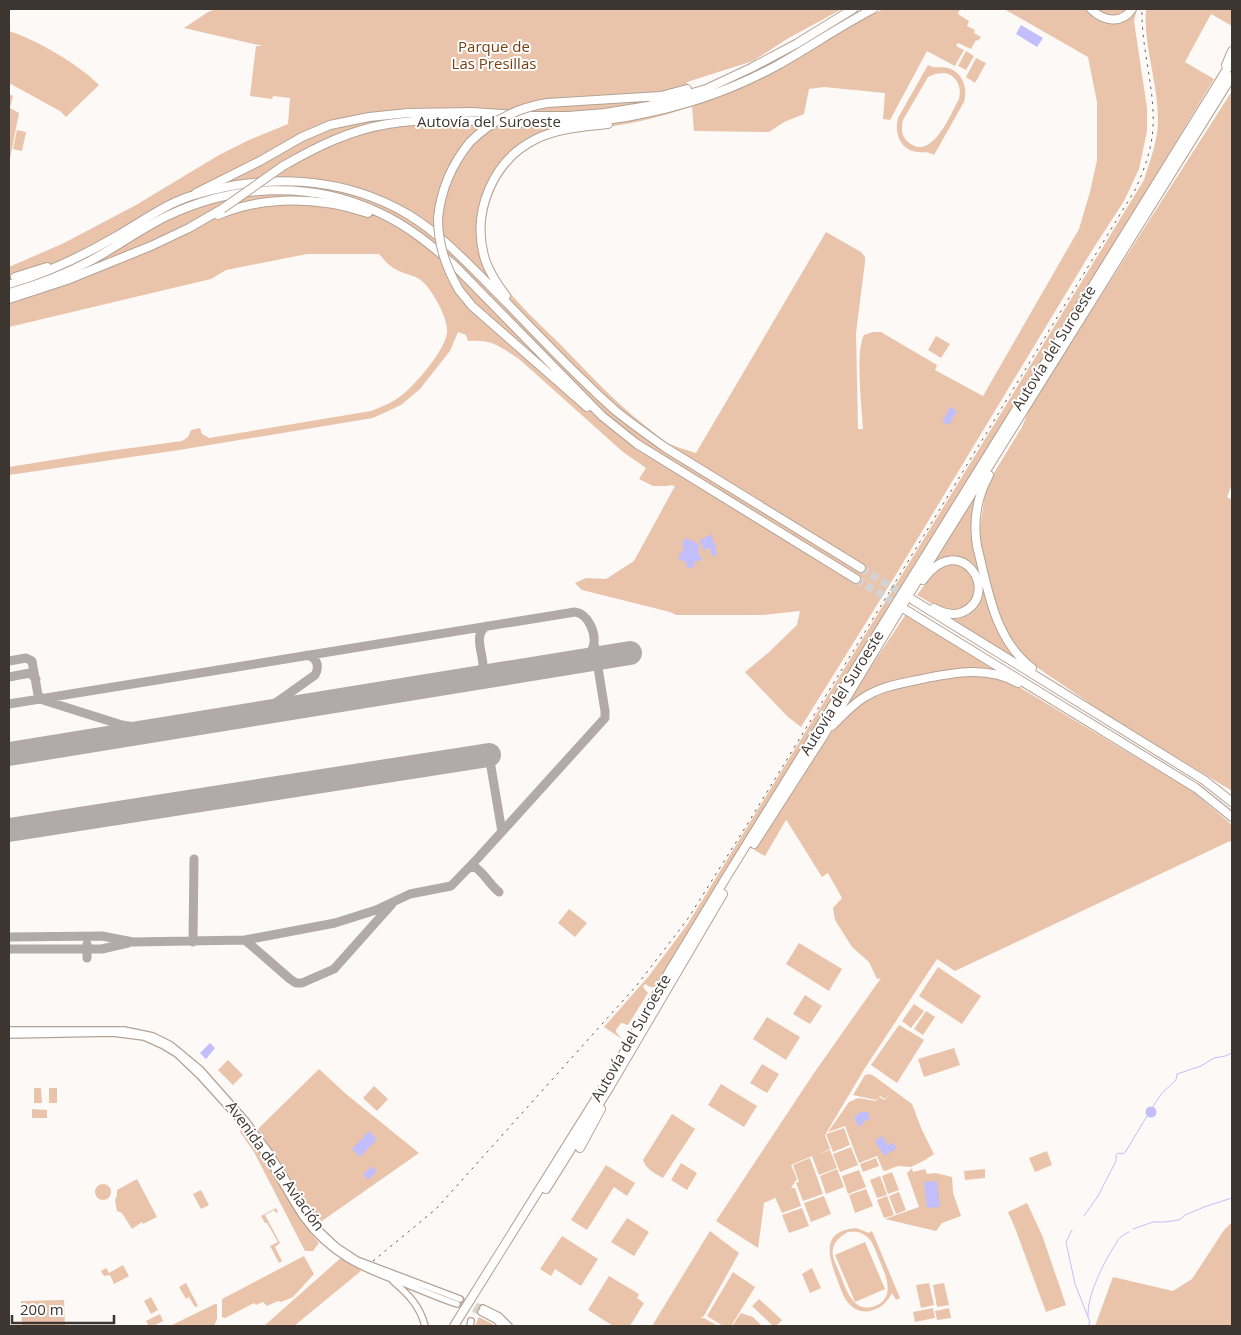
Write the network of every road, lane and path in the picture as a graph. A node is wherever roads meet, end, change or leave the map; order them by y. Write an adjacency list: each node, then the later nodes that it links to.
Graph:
1 (853, 9): 7 (highway, Autovía del Suroeste)
2 (873, 9): 11 (highway, Autovía del Suroeste)
3 (1091, 9): 4 (highway)
4 (1132, 9)
5 (1232, 51): 10 (highway)
6 (1232, 61): 10 (highway, Autovía del Suroeste)
7 (751, 68): 13 (highway, Autovía del Suroeste); 24 (highway, bridge)
8 (1232, 76): 12 (highway, Autovía del Suroeste)
9 (1232, 85): 12 (highway)
10 (1213, 91): 42 (highway, Autovía del Suroeste)
11 (695, 102): 15 (highway, Autovía del Suroeste, bridge); 23 (highway)
12 (1166, 184): 25 (highway, Autovía del Suroeste)
13 (190, 196): 16 (highway); 23 (highway)
14 (393, 219): 15 (highway); 20 (highway); 24 (highway)
15 (189, 228): 17 (highway, Autovía del Suroeste)
16 (86, 254): 18 (highway); 19 (highway)
17 (115, 260): 20 (highway); 22 (highway)
18 (9, 279)
19 (9, 284)
20 (40, 284): 21 (highway)
21 (9, 292)
22 (9, 299)
23 (538, 334): 26 (highway)
24 (602, 416): 27 (highway)
25 (1010, 433): 29 (highway, Autovía del Suroeste); 31 (highway)
26 (861, 568)
27 (856, 579)
28 (906, 610): 30 (highway)
29 (870, 658): 31 (highway); 32 (highway, Autovía del Suroeste)
30 (1034, 690): 32 (highway); 34 (highway)
31 (1080, 703): 33 (highway)
32 (824, 735): 37 (highway, Autovía del Suroeste)
33 (1232, 802)
34 (1232, 817)
35 (9, 1030): 39 (main road, Avenida de la Aviación)
36 (9, 1035): 39 (main road, Avenida de la Aviación)
37 (632, 1050): 38 (highway); 43 (highway, Autovía del Suroeste)
38 (580, 1148)
39 (392, 1280): 41 (main road)
40 (504, 1325): 40 (main road)
41 (425, 1326)
42 (454, 1326)
43 (460, 1326)

